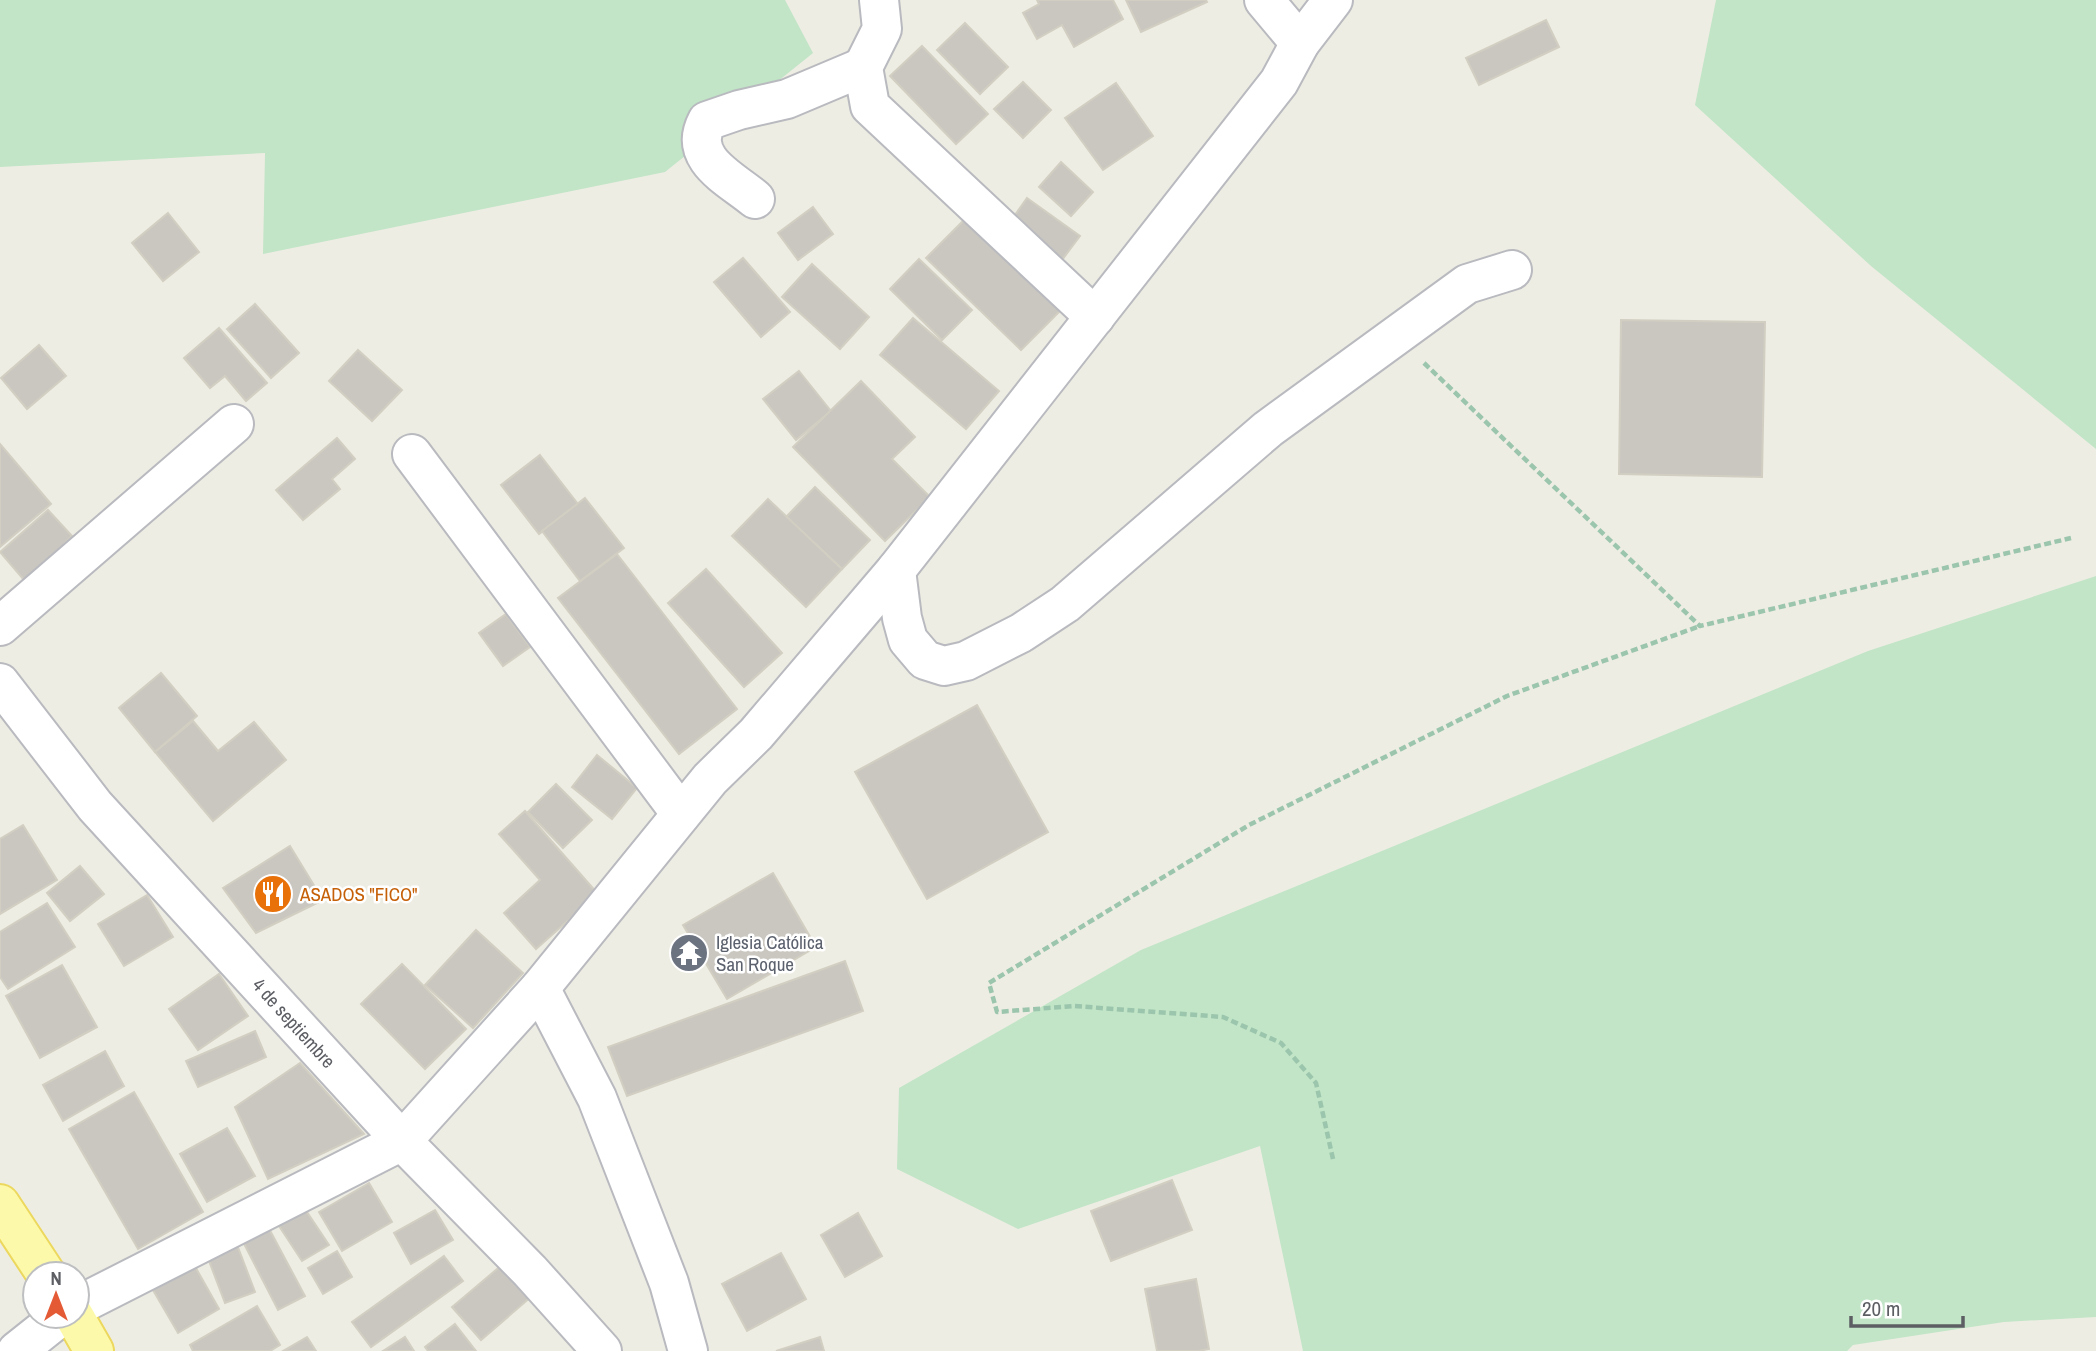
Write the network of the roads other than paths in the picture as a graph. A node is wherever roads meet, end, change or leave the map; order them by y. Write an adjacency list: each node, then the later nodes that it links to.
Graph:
1 (879, 0): 5 (street)
2 (1264, 0): 4 (street)
3 (1333, 0): 4 (street)
4 (1300, 43): 8 (street)
5 (863, 67): 6 (street); 8 (street)
6 (755, 199)
7 (1512, 270): 11 (street)
8 (1095, 317): 11 (street)
9 (234, 424): 12 (street)
10 (412, 454): 14 (street)
11 (896, 570): 14 (street)
12 (0, 626)
13 (0, 683): 16 (street, 4 de septiembre)
14 (681, 814): 15 (street)
15 (540, 988): 16 (street); 25 (street)
16 (402, 1141): 19 (street); 24 (street, 4 de septiembre)
17 (0, 1204): 18 (main road)
18 (37, 1260)
19 (91, 1299)
20 (43, 1330): 22 (street)
21 (82, 1330): 23 (main road)
22 (17, 1351)
23 (94, 1351)
24 (602, 1351)
25 (688, 1351)

